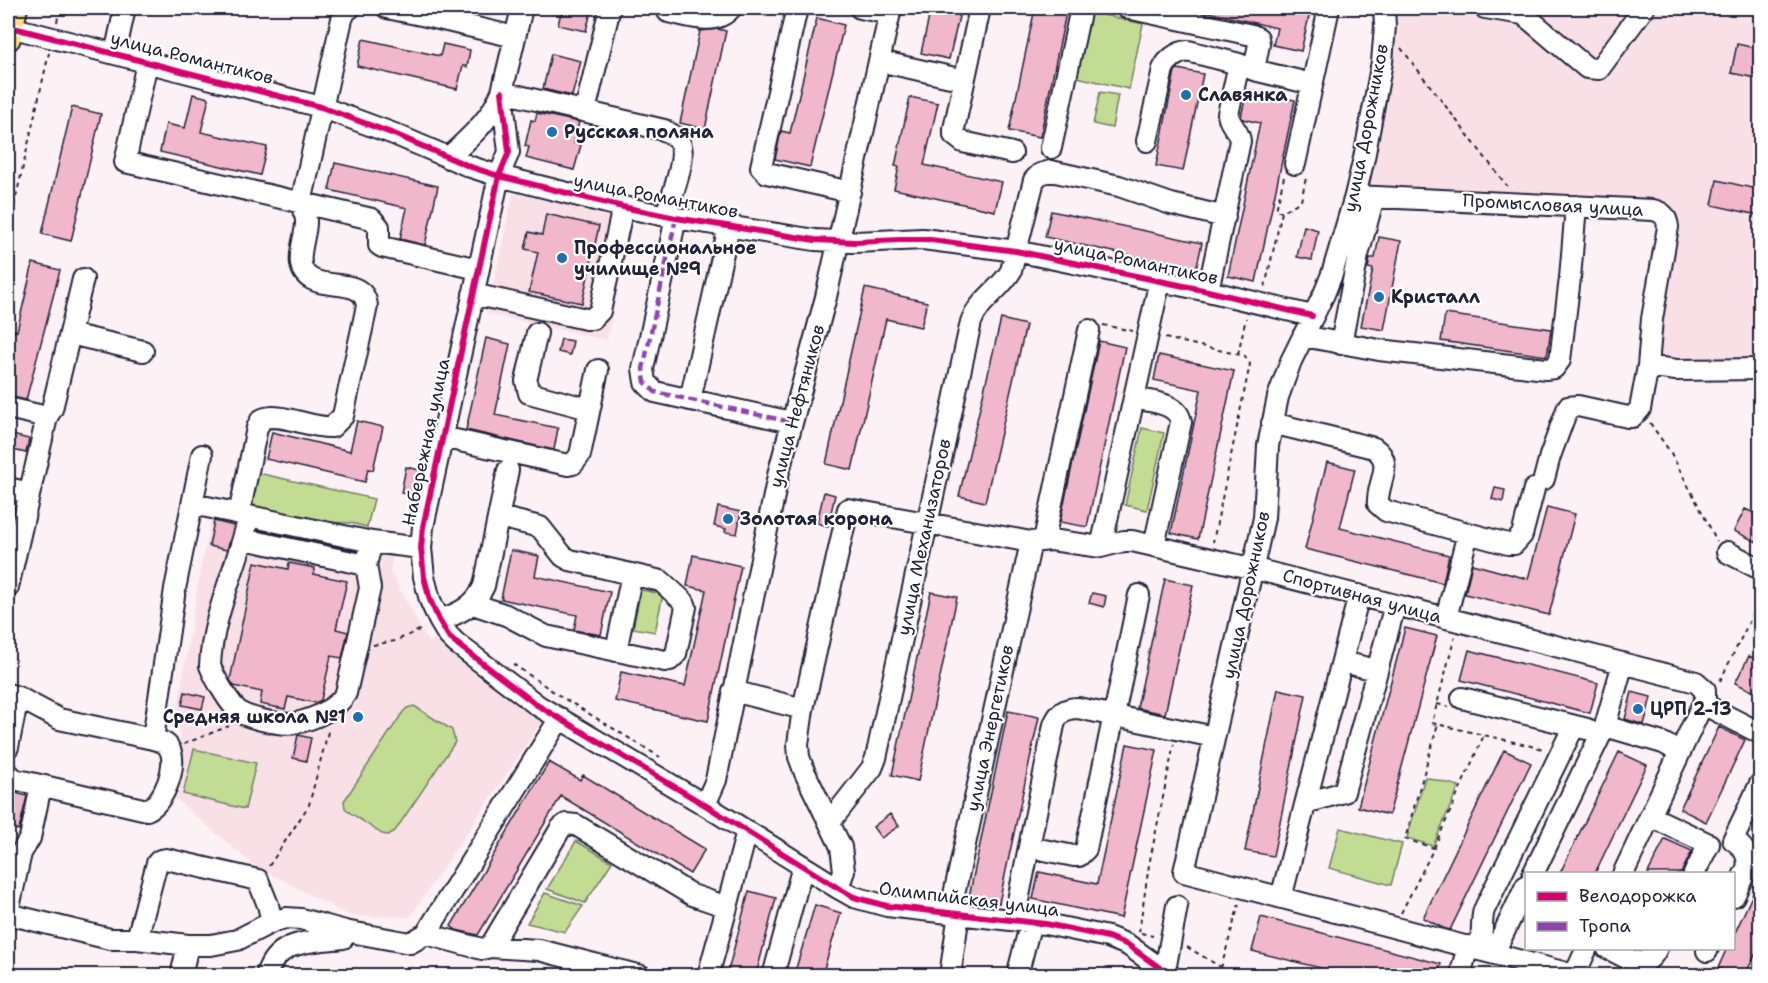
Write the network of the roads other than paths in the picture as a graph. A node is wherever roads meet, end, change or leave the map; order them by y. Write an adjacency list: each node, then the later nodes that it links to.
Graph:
1 (125, 8): 21 (street)
2 (350, 8): 28 (street)
3 (387, 8): 17 (street)
4 (522, 8): 20 (street, Набережная улица)
5 (610, 8): 29 (street)
6 (731, 8): 15 (street)
7 (797, 8): 36 (street)
8 (860, 8): 16 (street)
9 (980, 8): 25 (street)
10 (1081, 8): 31 (street)
11 (1127, 8): 24 (street)
12 (1329, 8): 26 (street)
13 (1485, 8): 14 (street)
14 (1644, 8)
15 (662, 9)
16 (890, 11): 22 (street, улица Нефтяников)
17 (427, 12): 20 (street)
18 (1385, 17): 37 (street, улица Дорожников)
19 (11, 24): 21 (street, улица Романтиков)
20 (515, 37): 27 (street, Набережная улица)
21 (115, 54): 23 (street, улица Романтиков)
22 (879, 61): 25 (street); 36 (street, улица Нефтяников)
23 (147, 63): 28 (street, улица Романтиков); 38 (street)
24 (1246, 67): 26 (street); 30 (street); 42 (street)
25 (964, 80): 32 (street)
26 (1312, 84): 34 (street)
27 (502, 92): 29 (street); 33 (street, Набережная улица); 35 (street, Набережная улица)
28 (321, 107): 33 (street, улица Романтиков); 38 (street)
29 (585, 111): 41 (street)
30 (1147, 141)
31 (1051, 148)
32 (1012, 153)
33 (448, 158): 35 (street, улица Романтиков)
34 (1300, 171)
35 (499, 176): 40 (street, улица Романтиков); 47 (street, Набережная улица)
36 (850, 192): 44 (street, улица Нефтяников)
37 (1364, 197): 39 (street, Промысловая улица); 46 (street, улица Дорожников)
38 (301, 203): 47 (street); 75 (street)
39 (1576, 206): 57 (street); 59 (street, Промысловая улица)
40 (623, 207): 41 (street, улица Романтиков); 51 (street)
41 (671, 217): 43 (street, улица Романтиков); 63 (street)
42 (1225, 217): 45 (street, улица Механизаторов); 50 (street)
43 (729, 226): 44 (street, улица Романтиков); 63 (street)
44 (839, 242): 45 (street, улица Романтиков); 67 (street, улица Нефтяников)
45 (1016, 251): 49 (street, улица Романтиков); 77 (street, улица Механизаторов)
46 (1349, 253): 52 (street, улица Дорожников); 57 (street)
47 (478, 269): 51 (street, Набережная улица)
48 (83, 279): 55 (street)
49 (1160, 280): 50 (street, улица Романтиков); 62 (street)
50 (1208, 291): 52 (street, улица Романтиков)
51 (473, 294): 69 (street, Набережная улица)
52 (1312, 316): 56 (street, улица Дорожников)
53 (1089, 330): 80 (street, улица Энергетиков)
54 (537, 333): 65 (street)
55 (70, 334): 58 (street); 66 (street)
56 (1302, 336): 57 (street); 68 (street, улица Дорожников)
57 (1341, 344)
58 (143, 351)
59 (1648, 366): 60 (street); 78 (street)
60 (1761, 369)
61 (598, 370): 65 (street)
62 (1134, 398): 82 (street); 83 (street)
63 (690, 400): 67 (street)
64 (8, 408): 66 (street)
65 (589, 409): 69 (street)
66 (47, 417): 73 (street)
67 (791, 422): 101 (street, улица Нефтяников)
68 (1272, 423): 78 (street); 87 (street, улица Дорожников)
69 (442, 437): 84 (street, Набережная улица)
70 (202, 455): 74 (street)
71 (508, 470): 76 (street)
72 (8, 488): 73 (street)
73 (29, 493): 90 (street)
74 (193, 504): 75 (street); 112 (street)
75 (244, 515): 79 (street); 81 (street)
76 (499, 517): 89 (street); 93 (street)
77 (927, 525): 80 (street, Спортивная улица); 105 (street, Спортивная улица); 121 (street, улица Механизаторов)
78 (1468, 533): 95 (street)
79 (244, 539): 86 (street); 86 (street)
80 (1037, 541): 83 (street, Спортивная улица); 139 (street, улица Энергетиков)
81 (372, 543): 84 (street); 86 (street)
82 (1154, 546): 83 (street, Спортивная улица); 87 (street, Спортивная улица)
83 (1101, 547)
84 (421, 548): 96 (street, Набережная улица)
85 (1727, 552): 88 (street)
86 (366, 565)
87 (1253, 569): 92 (street, Спортивная улица); 111 (street, улица Дорожников)
88 (1761, 569)
89 (632, 574): 97 (street); 97 (street)
90 (8, 587)
91 (1139, 595): 106 (street)
92 (1359, 595): 94 (street, Спортивная улица); 98 (street)
93 (473, 604): 96 (street); 97 (street)
94 (1395, 605): 95 (street, Спортивная улица); 100 (street)
95 (1446, 618): 99 (street, Спортивная улица)
96 (439, 620): 107 (street, Набережная улица)
97 (616, 651)
98 (1342, 662): 100 (street); 118 (street)
99 (1623, 663): 104 (street, Спортивная улица); 109 (street)
100 (1377, 670): 118 (street)
101 (733, 691): 105 (street); 119 (street, улица Нефтяников)
102 (13, 696): 112 (street); 113 (street)
103 (1462, 698): 108 (street)
104 (1703, 704): 110 (street); 114 (street)
105 (803, 709): 121 (street)
106 (1113, 716): 111 (street); 125 (street); 125 (street)
107 (560, 718): 119 (street, Набережная улица); 143 (street)
108 (1574, 726): 109 (street); 147 (street)
109 (1603, 729): 114 (street); 129 (street)
110 (1761, 733)
111 (1214, 737): 135 (street, улица Дорожников)
112 (153, 739): 117 (street)
113 (8, 747)
114 (1680, 752): 120 (street)
115 (8, 773): 117 (street)
116 (1761, 784): 123 (street)
117 (41, 786): 126 (street)
118 (1306, 803): 135 (street)
119 (705, 805): 122 (street, Олимпийская улица)
120 (1650, 816): 124 (street); 130 (street)
121 (830, 822): 132 (street)
122 (747, 831): 127 (street, Олимпийская улица); 137 (street)
123 (1733, 840): 124 (street); 128 (street)
124 (1708, 844): 131 (street)
125 (1029, 847): 140 (street)
126 (14, 852): 138 (street)
127 (803, 866): 132 (street, Олимпийская улица); 156 (street)
128 (1754, 868): 134 (street)
129 (1533, 872)
130 (1623, 872)
131 (1694, 872)
132 (838, 888): 139 (street, Олимпийская улица)
133 (1525, 889): 147 (street)
134 (1735, 895)
135 (1281, 898): 147 (street)
136 (1177, 906): 151 (street)
137 (728, 907): 146 (street); 155 (street)
138 (8, 913): 144 (street)
139 (954, 913): 140 (street, Олимпийская улица); 157 (street, улица Энергетиков)
140 (1023, 921): 151 (street, Олимпийская улица); 158 (street)
141 (272, 922): 142 (street); 144 (street); 145 (street)
142 (345, 931): 143 (street); 153 (street)
143 (426, 934): 146 (street)
144 (137, 939): 145 (street)
145 (188, 945): 152 (street)
146 (490, 947): 154 (street)
147 (1480, 950): 159 (street); 160 (street)
148 (1586, 950): 160 (street)
149 (1611, 950): 150 (street)
150 (1656, 950)
151 (1166, 974)
152 (181, 975)
153 (266, 975)
154 (641, 975)
155 (708, 975)
156 (773, 975)
157 (950, 975)
158 (1017, 975)
159 (1460, 975)
160 (1574, 975)

